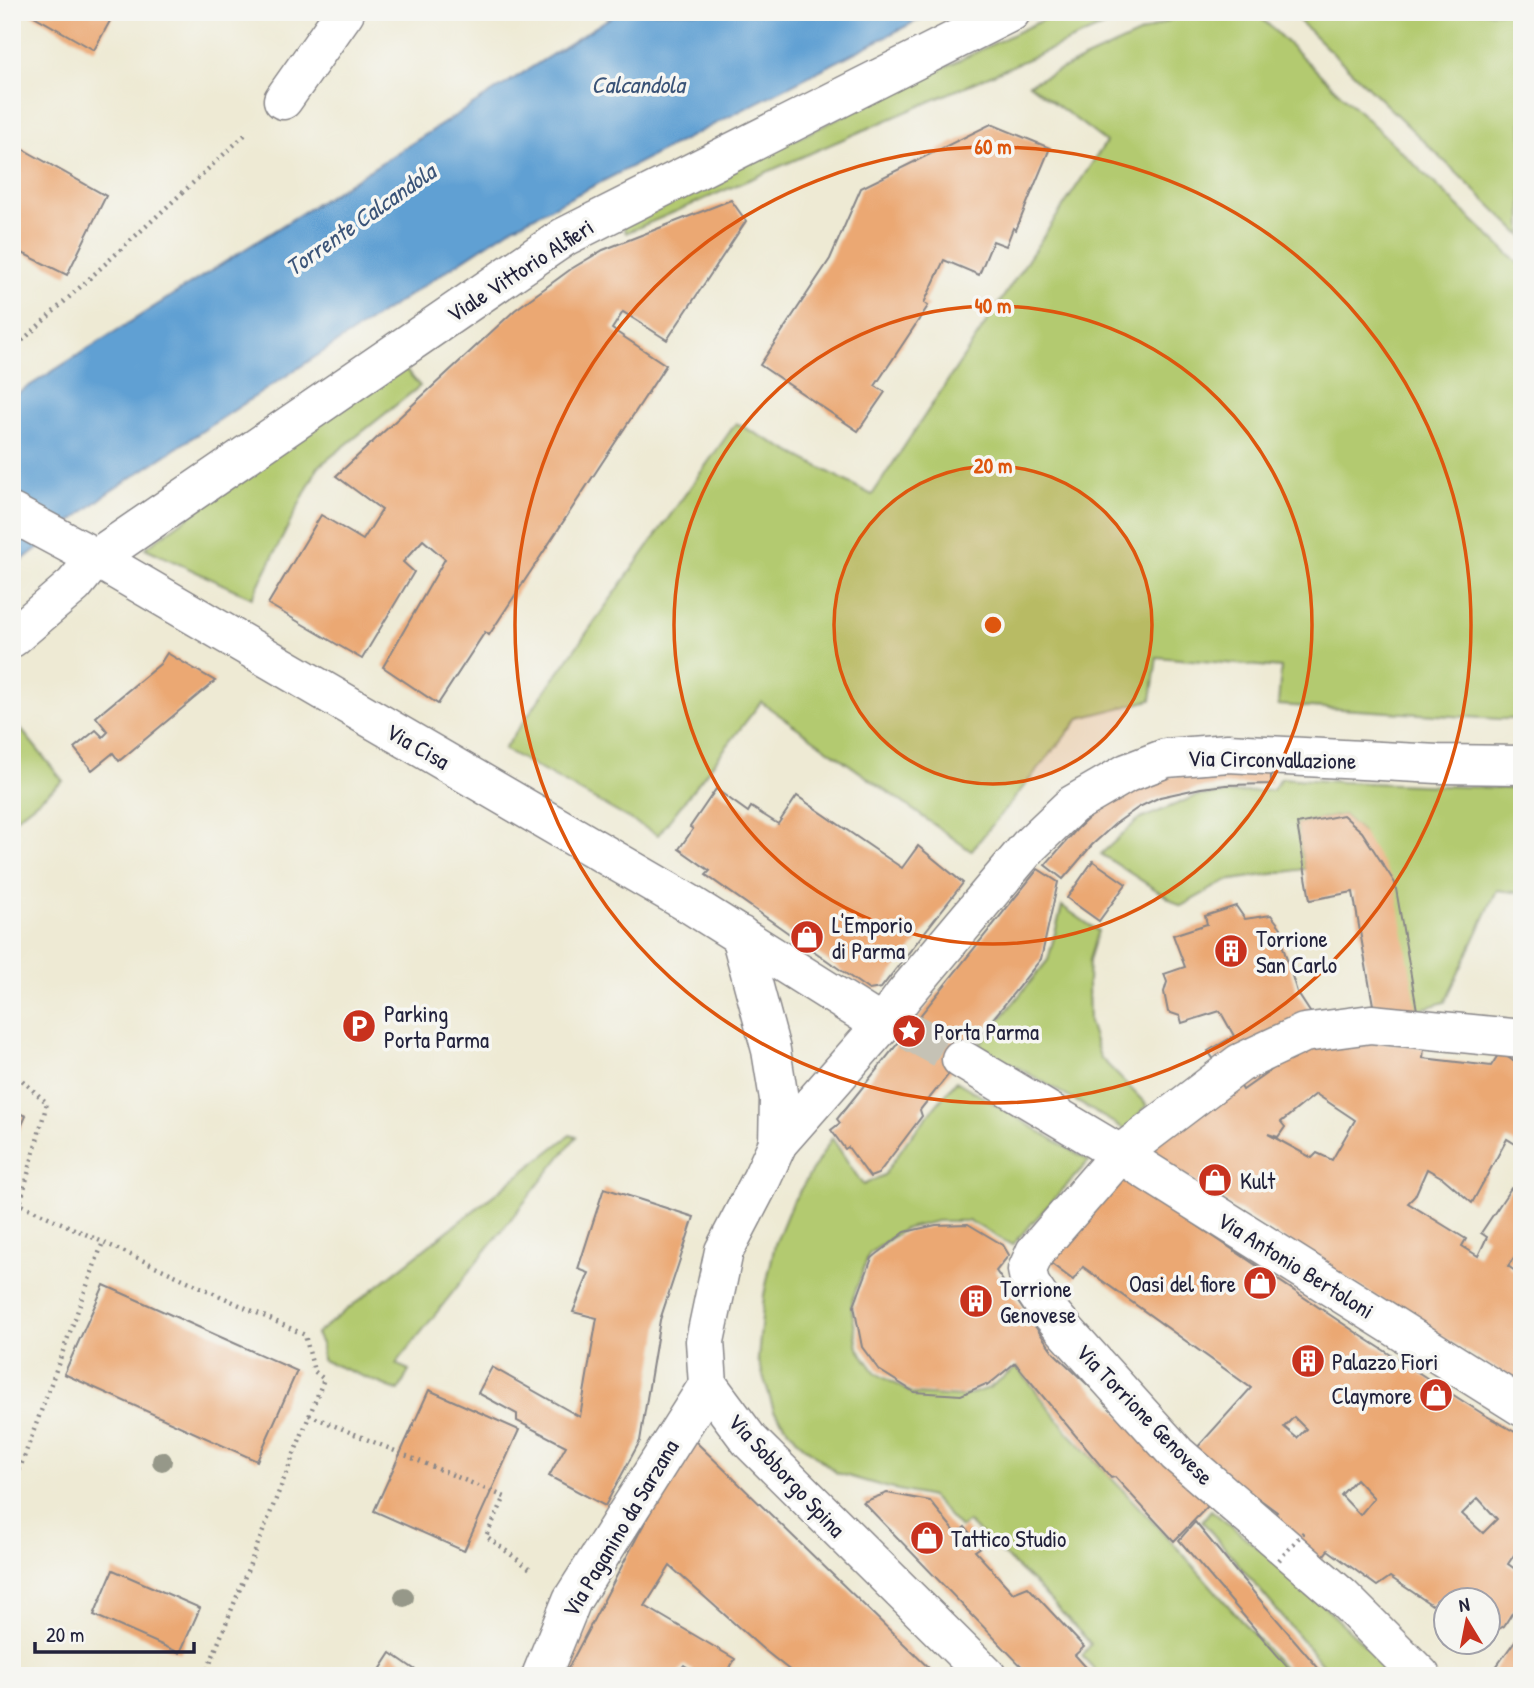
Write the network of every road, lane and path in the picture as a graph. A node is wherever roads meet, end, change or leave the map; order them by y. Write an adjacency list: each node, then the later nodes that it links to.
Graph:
1 (345, 12): 3 (street)
2 (1011, 12): 6 (street, Viale Vittorio Alfieri)
3 (283, 100): 4 (path)
4 (12, 350)
5 (12, 513): 6 (street, Via Cisa)
6 (96, 558): 7 (street, Viale Vittorio Alfieri); 9 (street, Via Cisa)
7 (12, 638)
8 (1522, 765): 10 (street, Via Circonvallazione)
9 (740, 935): 10 (street, Via Cisa); 14 (street)
10 (896, 1028): 14 (street)
11 (1522, 1040): 15 (street, Via Torrione Genovese)
12 (961, 1059): 15 (street, Via Antonio Bertoloni)
13 (12, 1071): 16 (path)
14 (778, 1143): 17 (street)
15 (1120, 1154): 18 (street, Via Antonio Bertoloni); 25 (street, Via Torrione Genovese)
16 (103, 1242): 19 (path); 20 (path)
17 (708, 1385): 21 (street, Via Paganino da Sarzana); 24 (street, Via Sobborgo Spina)
18 (1522, 1407)
19 (309, 1415): 21 (path); 22 (path)
20 (12, 1490)
21 (572, 1600): 23 (street, Via Paganino da Sarzana)
22 (205, 1676)
23 (541, 1676)
24 (987, 1676)
25 (1421, 1676)

